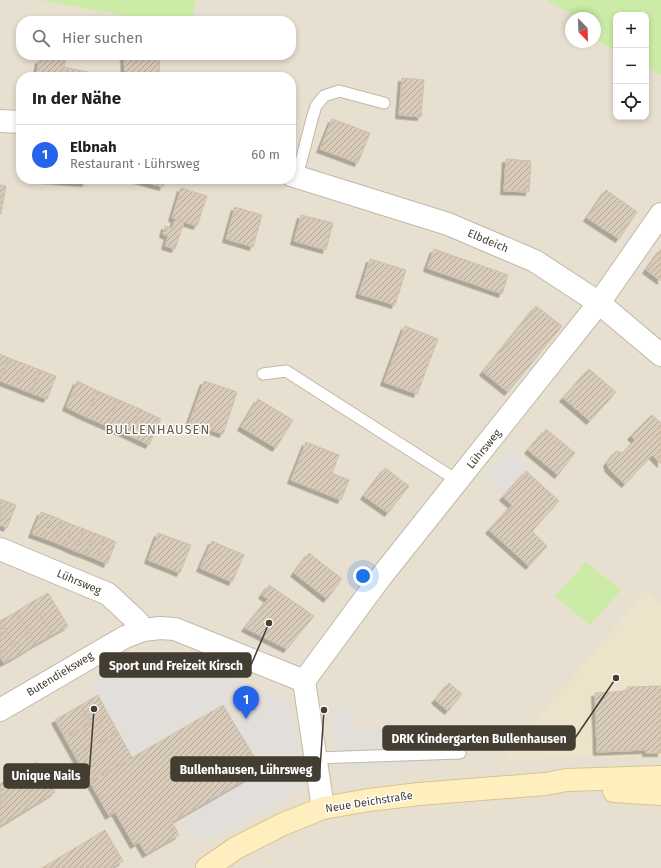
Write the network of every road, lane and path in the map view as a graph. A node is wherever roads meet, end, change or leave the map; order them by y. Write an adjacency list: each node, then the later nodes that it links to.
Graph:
1 (384, 104): 4 (lane)
2 (0, 121): 3 (street)
3 (16, 122)
4 (296, 170)
5 (296, 177): 7 (street, Elbdeich)
6 (661, 214): 7 (street, Lührsweg)
7 (599, 303): 8 (street, Elbdeich); 10 (street, Lührsweg)
8 (661, 355)
9 (263, 374): 10 (lane)
10 (458, 481): 13 (street, Lührsweg)
11 (0, 549): 12 (street, Lührsweg)
12 (142, 630): 13 (street); 14 (street, Butendieksweg)
13 (304, 681): 16 (street)
14 (0, 710)
15 (460, 753): 16 (lane)
16 (316, 758): 20 (street)
17 (661, 777): 18 (street, Neue Deichstraße)
18 (545, 784): 19 (street, Neue Deichstraße); 20 (street, Neue Deichstraße)
19 (661, 794)
20 (324, 808): 21 (street, Neue Deichstraße)
21 (207, 868)

